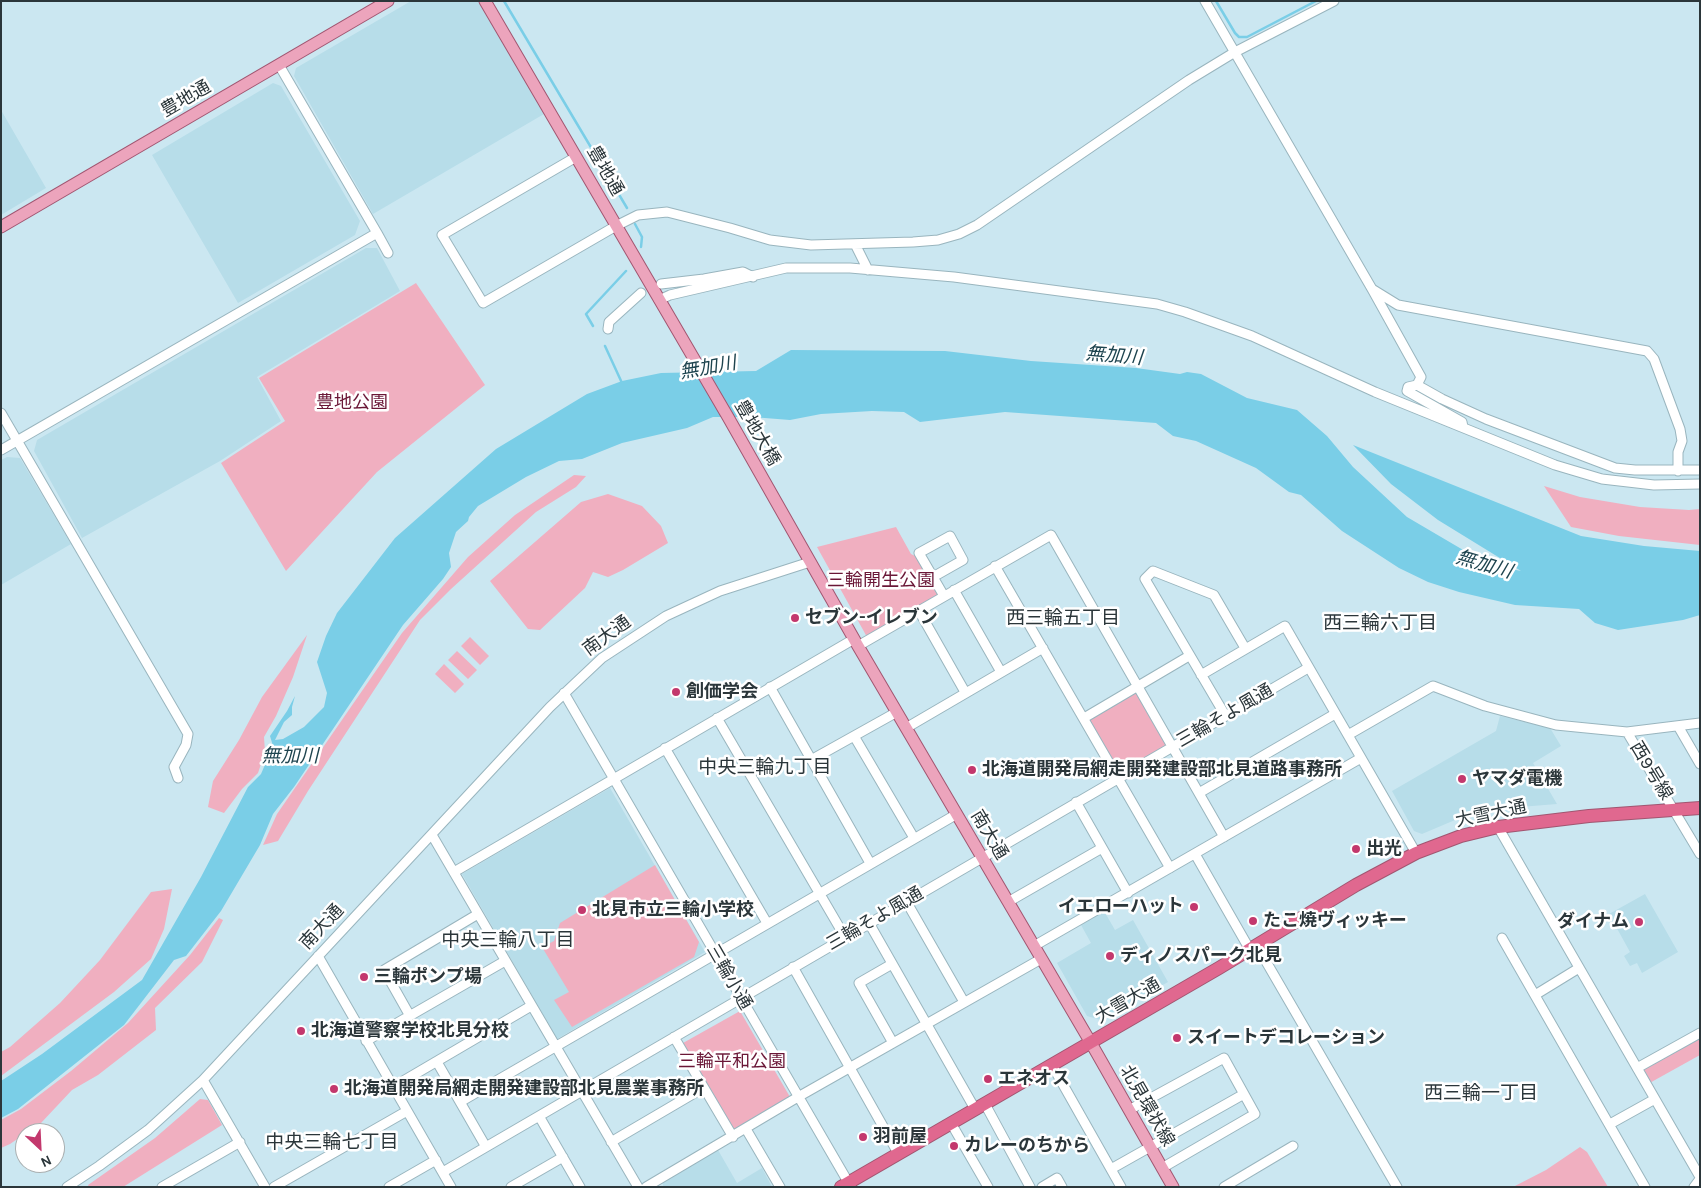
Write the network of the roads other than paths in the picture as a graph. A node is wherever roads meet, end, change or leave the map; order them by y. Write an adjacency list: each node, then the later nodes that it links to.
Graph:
1 (388, 1): 6 (main road, 豊地通)
2 (485, 1): 7 (main road, 豊地通)
3 (1206, 1): 5 (street)
4 (1334, 1): 5 (street)
5 (1235, 52): 11 (street); 16 (street)
6 (279, 65): 9 (main road, 豊地通); 10 (street)
7 (576, 157): 8 (main road, 豊地通); 8 (street)
8 (616, 226): 11 (street); 18 (main road, 豊地通)
9 (1, 227)
10 (376, 233): 12 (street); 23 (street)
11 (855, 244): 13 (street)
12 (388, 253)
13 (868, 270): 14 (street); 22 (street)
14 (754, 277): 15 (street); 18 (street)
15 (661, 284)
16 (1372, 289): 20 (street); 26 (street)
17 (641, 293): 19 (street)
18 (661, 303): 28 (main road, 豊地大橋)
19 (608, 329)
20 (1417, 385): 22 (street); 26 (street)
21 (1, 413): 23 (street)
22 (1463, 427): 27 (street)
23 (18, 440): 24 (street); 62 (street)
24 (1, 450)
25 (1700, 470): 26 (street)
26 (1678, 471)
27 (1700, 484)
28 (810, 562): 34 (main road, 南大通); 44 (street, 南大通)
29 (995, 566): 31 (street); 35 (street); 42 (street)
30 (933, 577): 30 (street); 32 (street)
31 (954, 590): 32 (street); 39 (street)
32 (944, 596): 33 (street)
33 (919, 611): 34 (street); 43 (street)
34 (856, 642): 41 (street); 45 (main road, 南大通)
35 (1043, 648): 39 (street); 49 (street)
36 (1244, 648): 37 (street); 38 (street); 40 (street)
37 (1189, 656): 40 (street); 42 (street)
38 (1308, 668): 46 (street); 47 (street, 三輪そよ風通)
39 (1001, 672): 43 (street)
40 (1201, 675): 47 (street)
41 (770, 687): 48 (street); 59 (street)
42 (1137, 687): 49 (street); 56 (street)
43 (965, 692): 52 (street)
44 (564, 693): 63 (street, 三輪小通); 70 (street, 南大通)
45 (897, 712): 52 (main road, 南大通); 55 (street)
46 (1335, 714): 54 (street); 64 (street)
47 (1225, 715): 56 (street, 三輪そよ風通)
48 (717, 718): 57 (street); 81 (street)
49 (1084, 718): 61 (street)
50 (1700, 723): 51 (street)
51 (1678, 726): 53 (street); 60 (street)
52 (906, 728): 68 (main road, 南大通)
53 (1628, 732): 54 (street); 67 (street, 西9号線)
54 (1348, 735): 58 (street)
55 (854, 736): 59 (street); 72 (street)
56 (1172, 747): 61 (street, 三輪そよ風通); 64 (street)
57 (665, 748): 63 (street); 86 (street)
58 (1361, 758): 71 (street); 74 (street)
59 (811, 760): 78 (street)
60 (1700, 764)
61 (1119, 777): 65 (street, 三輪そよ風通); 79 (street)
62 (178, 778)
63 (614, 779): 80 (street); 92 (street, 三輪小通)
64 (1199, 793): 71 (street)
65 (1076, 802): 73 (street); 77 (street, 三輪そよ風通)
66 (1700, 808): 67 (highway, 大雪大通)
67 (1674, 810): 69 (highway, 大雪大通); 76 (street, 西9号線)
68 (956, 814): 72 (street); 77 (main road, 南大通)
69 (1498, 828): 74 (highway, 大雪大通); 98 (street)
70 (432, 835): 80 (street); 93 (street, 南大通)
71 (1224, 837): 75 (street)
72 (914, 838): 78 (street)
73 (1102, 848): 82 (street); 84 (street)
74 (1416, 853): 91 (highway, 大雪大通)
75 (1195, 854): 79 (street); 91 (street)
76 (1700, 854)
77 (982, 856): 83 (street, 三輪そよ風通); 84 (main road, 南大通)
78 (870, 863): 81 (street)
79 (1170, 868): 82 (street)
80 (454, 872): 85 (street)
81 (818, 893): 86 (street); 88 (street)
82 (1128, 893): 90 (street)
83 (906, 901): 87 (street, 三輪そよ風通); 101 (street)
84 (1008, 902): 90 (main road, 南大通)
85 (478, 914): 95 (street); 103 (street)
86 (767, 923): 92 (street)
87 (869, 923): 88 (street, 三輪そよ風通); 96 (street)
88 (845, 937): 97 (street, 三輪そよ風通)
89 (1502, 938): 99 (street)
90 (1034, 946): 94 (main road, 南大通)
91 (1254, 948): 109 (highway, 大雪大通); 163 (street)
92 (716, 953): 100 (street, 三輪小通); 110 (street)
93 (318, 956): 107 (street); 115 (street, 南大通)
94 (1041, 959): 101 (street); 109 (main road, 南大通)
95 (505, 961): 102 (street); 103 (street)
96 (892, 964): 104 (street); 108 (street)
97 (793, 967): 100 (street, 三輪そよ風通); 113 (street)
98 (1579, 968): 99 (street); 114 (street)
99 (1535, 995): 128 (street)
100 (741, 997): 106 (street, 三輪そよ風通); 120 (street, 三輪小通)
101 (964, 1002): 104 (street)
102 (531, 1006): 110 (street); 111 (street)
103 (410, 1016): 107 (street)
104 (926, 1024): 108 (street); 123 (street)
105 (1699, 1034): 114 (street)
106 (674, 1037): 117 (street); 118 (street, 三輪そよ風通)
107 (366, 1041): 116 (street)
108 (893, 1043): 113 (street)
109 (1091, 1043): 112 (highway, 大雪大通); 124 (main road, 北見環状線)
110 (556, 1046): 118 (street); 122 (street)
111 (437, 1062): 116 (street); 122 (street)
112 (1052, 1065): 123 (highway, 大雪大通); 140 (street)
113 (850, 1068): 120 (street); 136 (street)
114 (1637, 1068): 121 (street)
115 (203, 1080): 131 (street); 143 (street, 南大通)
116 (393, 1087): 125 (street)
117 (703, 1088): 130 (street); 132 (street)
118 (581, 1091): 126 (street, 三輪そよ風通); 132 (street)
119 (1244, 1094): 124 (street); 135 (street); 139 (street)
120 (798, 1097): 129 (street); 144 (street, 三輪小通)
121 (1655, 1100): 128 (street); 142 (street)
122 (460, 1102): 133 (street)
123 (980, 1106): 127 (highway, 大雪大通); 157 (street)
124 (1129, 1110): 135 (main road, 北見環状線)
125 (407, 1111): 138 (street); 148 (street)
126 (539, 1116): 133 (street, 三輪そよ風通); 137 (street)
127 (952, 1123): 136 (highway, 大雪大通); 156 (street)
128 (1610, 1124): 164 (street)
129 (746, 1128): 130 (street); 155 (street)
130 (733, 1137): 154 (street)
131 (240, 1142): 146 (street); 147 (street)
132 (611, 1142): 153 (street)
133 (486, 1146): 141 (street, 三輪そよ風通)
134 (1293, 1146): 162 (street)
135 (1150, 1147): 139 (main road, 北見環状線); 140 (street)
136 (898, 1153): 144 (highway, 大雪大通)
137 (563, 1157): 151 (street); 152 (street)
138 (436, 1160): 141 (street); 149 (street)
139 (1162, 1168): 161 (main road, 北見環状線)
140 (1111, 1169): 160 (street)
141 (443, 1172): 150 (street)
142 (1700, 1178): 165 (street)
143 (81, 1183): 145 (street, 南大通)
144 (847, 1185)
145 (67, 1187)
146 (162, 1187)
147 (265, 1187)
148 (274, 1187)
149 (389, 1187)
150 (451, 1187)
151 (511, 1187)
152 (580, 1187)
153 (638, 1187)
154 (646, 1187)
155 (780, 1187)
156 (988, 1187)
157 (1030, 1187)
158 (1042, 1187): 159 (street)
159 (1062, 1187)
160 (1121, 1187)
161 (1173, 1187)
162 (1224, 1187)
163 (1397, 1187)
164 (1645, 1187)
165 (1694, 1187)

